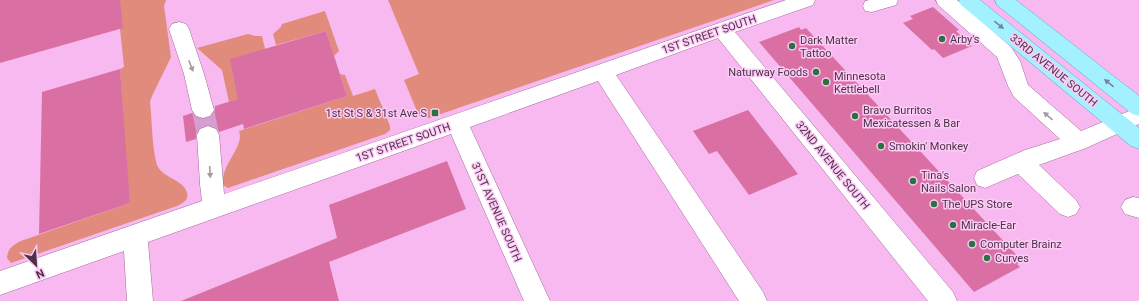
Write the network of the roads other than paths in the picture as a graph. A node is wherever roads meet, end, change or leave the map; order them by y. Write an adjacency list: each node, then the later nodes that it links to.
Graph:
1 (806, 0): 6 (street, 1ST STREET SOUTH)
2 (945, 0): 15 (street, one-way to 2)
3 (968, 0): 12 (main road, 33RD AVENUE SOUTH, one-way to 12)
4 (1004, 0): 8 (main road, one-way to 4)
5 (179, 29): 9 (street, one-way to 9)
6 (722, 30): 7 (street, 1ST STREET SOUTH); 25 (street, 32ND AVENUE SOUTH)
7 (603, 72): 11 (street, 1ST STREET SOUTH); 24 (street)
8 (1139, 108)
9 (203, 110)
10 (1139, 115): 12 (street)
11 (457, 123): 19 (street, 1ST STREET SOUTH); 23 (street, 31ST AVENUE SOUTH)
12 (1119, 123): 14 (main road, 33RD AVENUE SOUTH); 15 (street)
13 (208, 135): 19 (street, one-way to 19)
14 (1139, 140)
15 (1078, 142): 16 (street)
16 (1021, 162): 17 (street); 18 (street)
17 (984, 178)
18 (1068, 207)
19 (215, 208): 20 (street, 1ST STREET SOUTH)
20 (135, 236): 21 (street, 1ST STREET SOUTH); 22 (street)
21 (0, 283)
22 (140, 301)
23 (537, 301)
24 (754, 301)
25 (944, 301)

